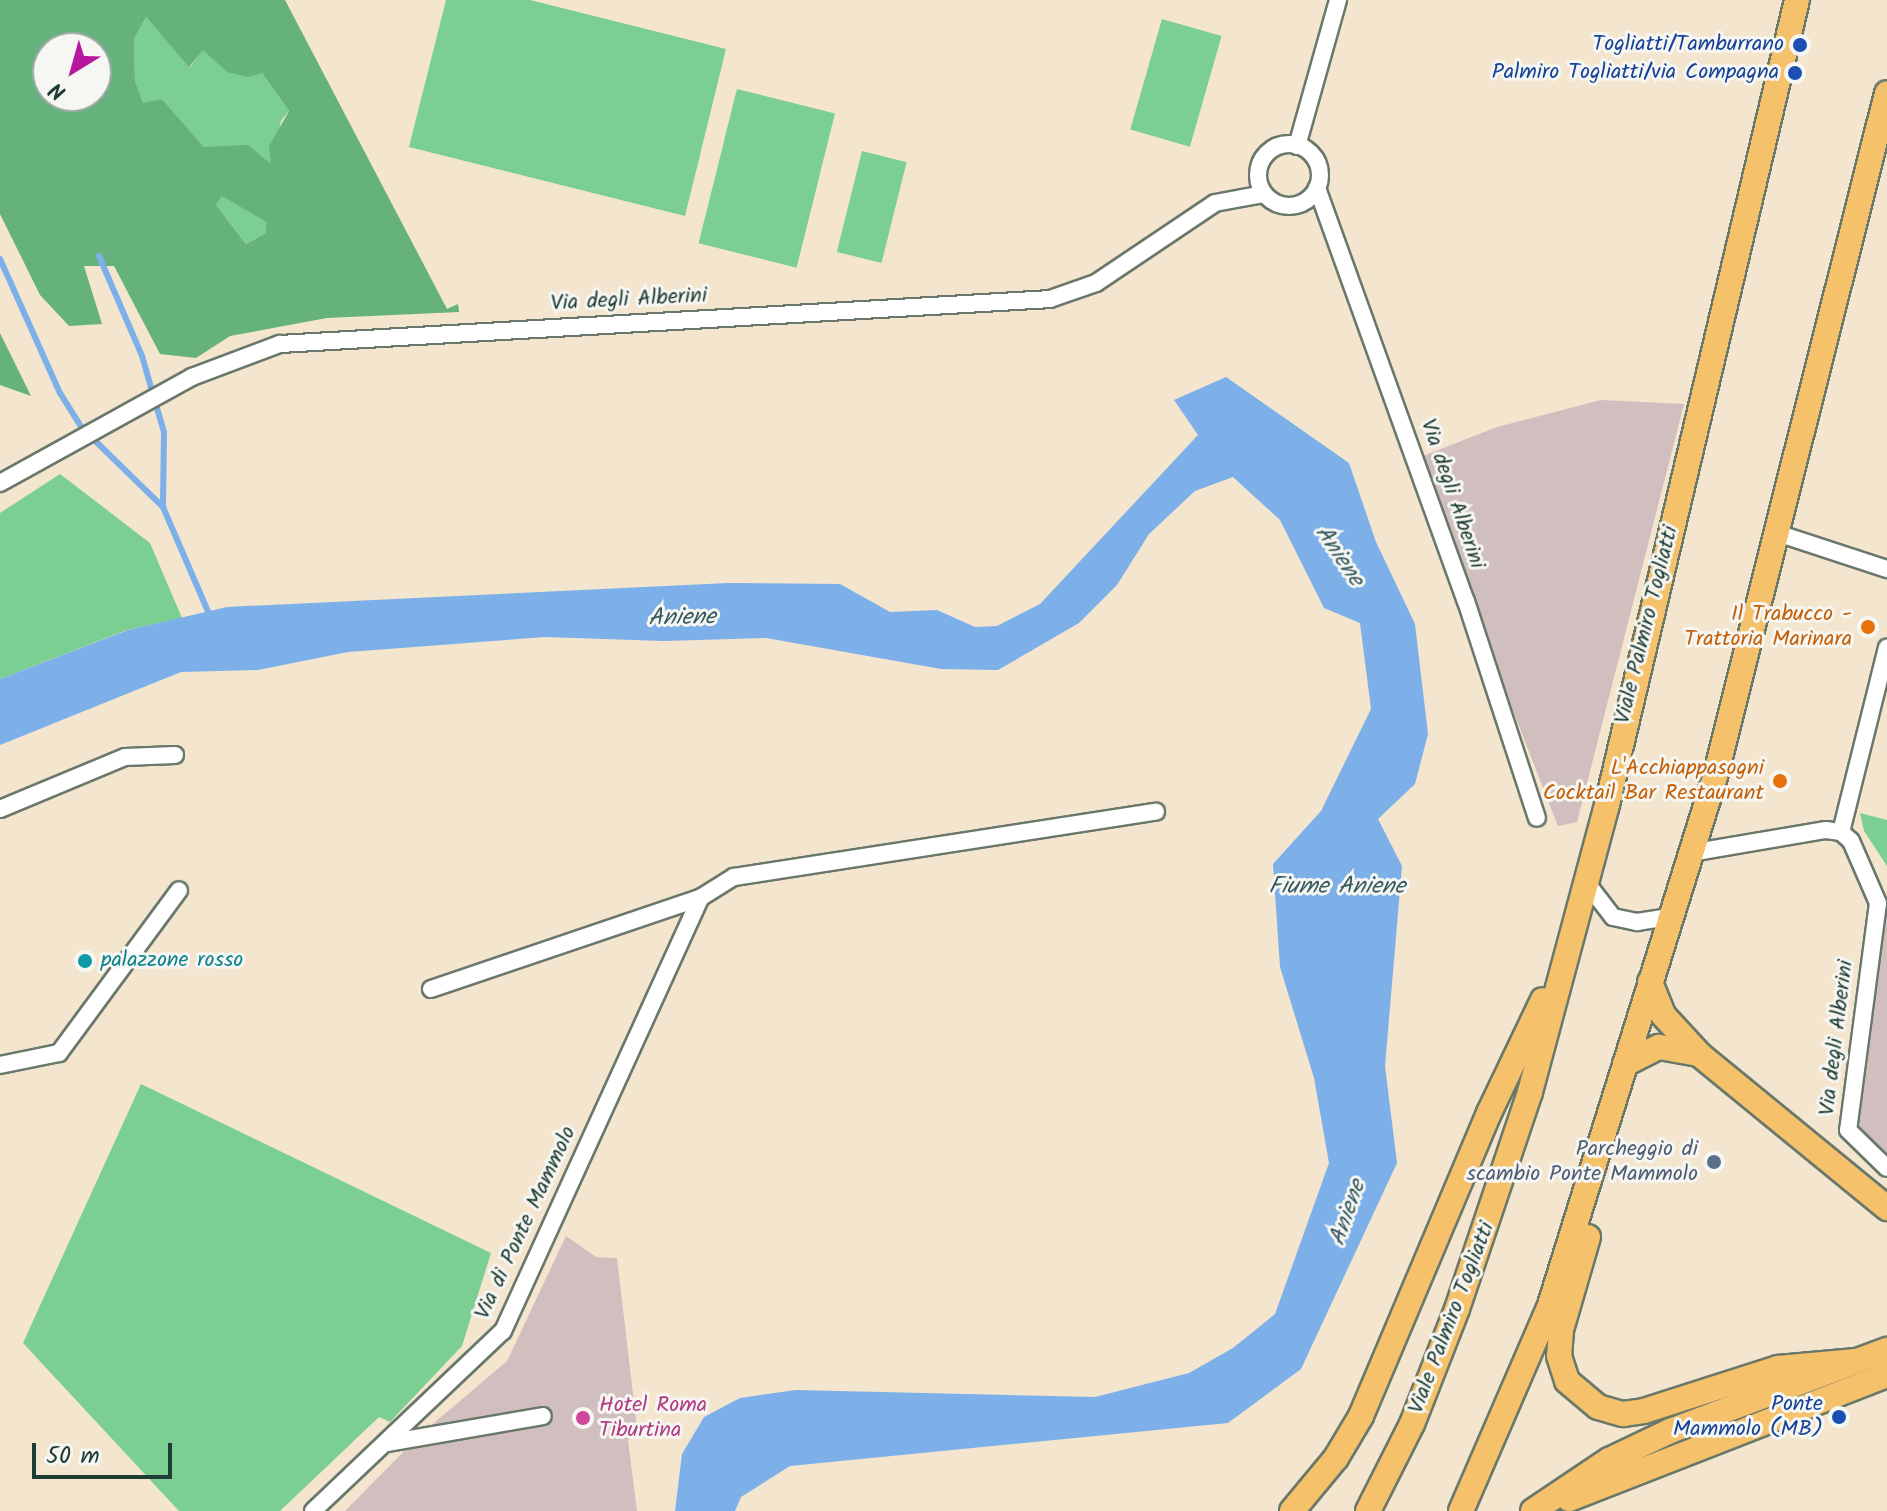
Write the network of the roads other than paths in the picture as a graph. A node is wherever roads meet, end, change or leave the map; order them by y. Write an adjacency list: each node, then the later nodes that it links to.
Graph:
1 (1338, 0): 4 (street)
2 (1797, 0): 17 (main road, Viale Palmiro Togliatti)
3 (1887, 93): 8 (main road)
4 (1297, 146): 5 (street); 6 (street)
5 (1317, 188): 6 (street); 14 (street, Via degli Alberini)
6 (1264, 194): 7 (street, Via degli Alberini)
7 (0, 483)
8 (1777, 533): 9 (street); 16 (main road)
9 (1887, 569)
10 (1887, 648): 15 (street)
11 (175, 755): 12 (street)
12 (0, 809)
13 (1156, 812): 19 (street)
14 (1537, 818)
15 (1841, 832): 16 (street); 20 (street, Via degli Alberini)
16 (1690, 853): 21 (main road)
17 (1586, 882): 21 (street); 22 (main road, Viale Palmiro Togliatti)
18 (179, 890): 27 (street)
19 (700, 898): 24 (street); 35 (street, Via di Ponte Mammolo)
20 (1882, 898): 28 (street, Via degli Alberini)
21 (1670, 917): 23 (main road)
22 (1565, 959): 37 (main road); 38 (main road, Viale Palmiro Togliatti)
23 (1650, 982): 25 (main road); 26 (main road)
24 (431, 989)
25 (1700, 1055): 26 (main road); 30 (main road)
26 (1625, 1064): 29 (main road)
27 (0, 1065)
28 (1887, 1168)
29 (1590, 1176): 33 (main road); 39 (main road)
30 (1887, 1208)
31 (1887, 1350): 33 (main road)
32 (1887, 1375): 40 (main road)
33 (1729, 1396): 40 (main road)
34 (543, 1416): 35 (street)
35 (385, 1443): 36 (street, Via di Ponte Mammolo)
36 (313, 1511)
37 (1292, 1511)
38 (1368, 1511)
39 (1461, 1511)
40 (1535, 1511)

